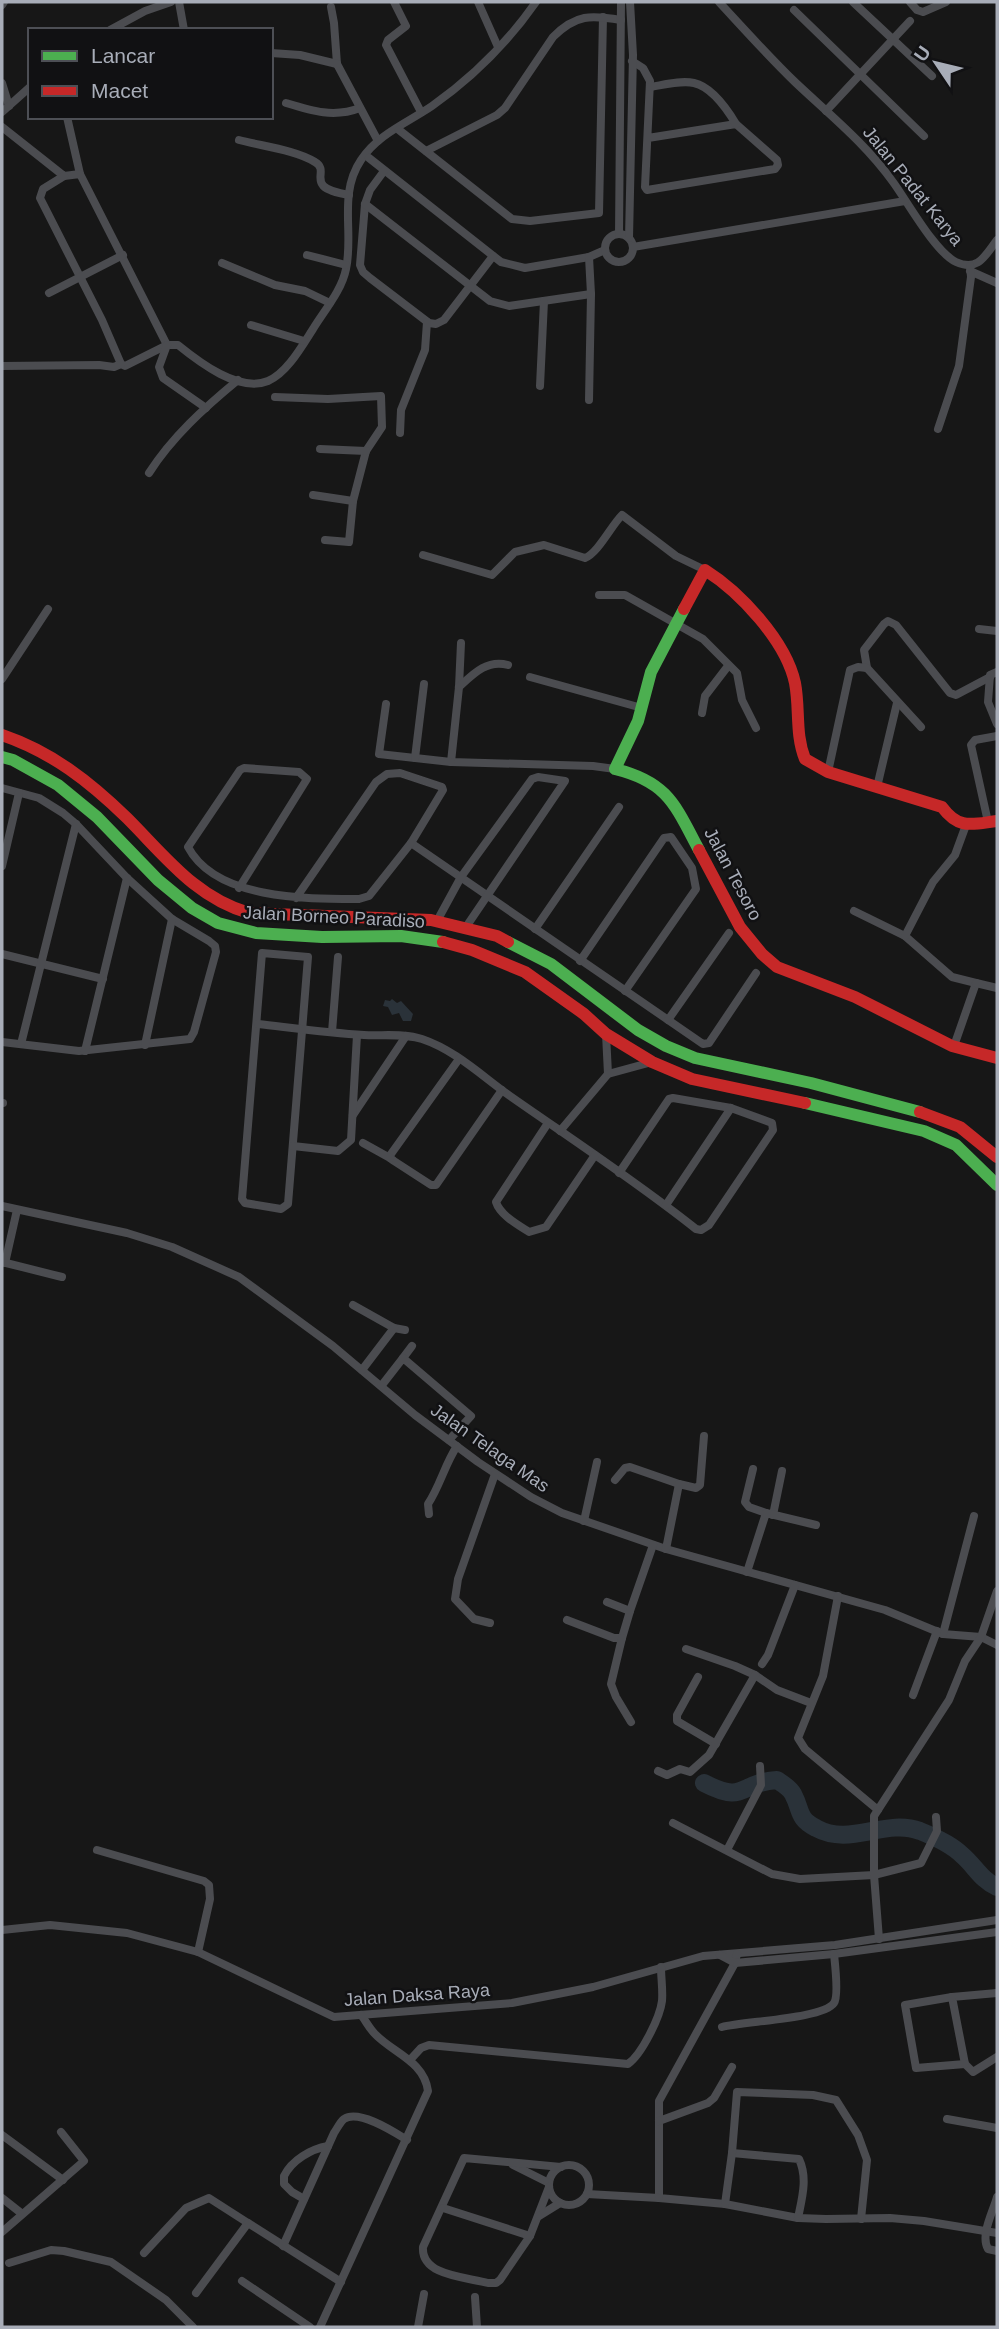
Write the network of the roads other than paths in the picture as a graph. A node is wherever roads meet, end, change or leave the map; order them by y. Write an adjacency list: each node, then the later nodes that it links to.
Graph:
1 (171, 2): 17 (street)
2 (179, 2): 18 (street)
3 (394, 2): 33 (street)
4 (478, 2): 20 (street)
5 (536, 2): 20 (street)
6 (621, 2): 15 (street)
7 (631, 2): 22 (street)
8 (719, 2): 32 (street, Jalan Padat Karya)
9 (855, 2): 19 (street)
10 (909, 2): 11 (street)
11 (940, 3)
12 (331, 7): 23 (street)
13 (794, 10): 24 (street)
14 (603, 17): 15 (street); 42 (street); 42 (street)
15 (621, 20): 50 (street)
16 (910, 21): 19 (street)
17 (114, 28)
18 (184, 28)
19 (893, 40): 24 (street); 25 (street)
20 (498, 47): 33 (street)
21 (273, 53): 23 (street)
22 (632, 61): 27 (street); 51 (street)
23 (337, 64): 30 (street)
24 (861, 75): 32 (street); 38 (street)
25 (932, 76)
26 (2, 83): 31 (street)
27 (650, 87): 35 (street); 39 (street)
28 (28, 89): 31 (street)
29 (286, 103): 30 (street)
30 (360, 108): 41 (street)
31 (5, 109)
32 (826, 111): 48 (street, Jalan Padat Karya)
33 (421, 112): 41 (street)
34 (67, 119): 45 (street)
35 (736, 124): 39 (street); 39 (street)
36 (2, 127): 46 (street)
37 (399, 130): 42 (street)
38 (924, 136)
39 (648, 138)
40 (239, 140): 47 (street)
41 (378, 141): 47 (street)
42 (426, 151)
43 (369, 158): 44 (street)
44 (384, 171): 49 (street); 57 (street)
45 (80, 174): 46 (street); 55 (street)
46 (64, 176): 62 (street)
47 (349, 195): 60 (street)
48 (905, 201): 53 (street); 61 (street, Jalan Padat Karya)
49 (365, 204): 64 (street); 69 (street)
50 (619, 234): 51 (street); 54 (street)
51 (629, 238): 53 (street)
52 (997, 240): 61 (street, Jalan Padat Karya)
53 (633, 247): 54 (street)
54 (605, 250): 58 (street)
55 (122, 255): 62 (street); 72 (street)
56 (307, 255): 60 (street)
57 (493, 256): 58 (street); 64 (street)
58 (589, 257): 66 (street)
59 (222, 263): 68 (street)
60 (346, 265): 68 (street)
61 (970, 269): 63 (street); 80 (street)
62 (80, 278): 65 (street); 73 (street)
63 (997, 283)
64 (470, 287): 67 (street); 69 (street)
65 (49, 293)
66 (591, 294): 67 (street); 78 (street)
67 (544, 300): 76 (street)
68 (330, 303): 71 (street)
69 (428, 322): 81 (street)
70 (251, 325): 71 (street)
71 (304, 341): 75 (street)
72 (167, 345): 73 (street); 75 (street); 79 (street)
73 (121, 364): 74 (street)
74 (2, 366)
75 (238, 380): 79 (street)
76 (540, 386)
77 (275, 397): 83 (street)
78 (589, 400)
79 (206, 408): 84 (street)
80 (938, 429)
81 (400, 433)
82 (320, 449): 83 (street)
83 (366, 451): 86 (street)
84 (149, 473)
85 (313, 495): 86 (street)
86 (353, 500): 87 (street)
87 (325, 540)
88 (423, 555): 89 (street)
89 (705, 570): 92 (street); 117 (street)
90 (599, 595): 92 (street)
91 (48, 609): 101 (street)
92 (676, 622): 97 (street); 106 (street)
93 (979, 629): 94 (street)
94 (997, 631)
95 (461, 643): 103 (street)
96 (508, 665): 103 (street)
97 (729, 666): 107 (street); 110 (street)
98 (867, 668): 99 (street); 104 (street); 117 (street)
99 (993, 675): 108 (street)
100 (530, 677): 106 (street)
101 (2, 679)
102 (424, 684): 114 (street)
103 (459, 687): 115 (street)
104 (897, 703): 109 (street); 118 (street)
105 (386, 704): 114 (street, Jalan Tesoro)
106 (642, 708): 116 (street)
107 (702, 713)
108 (997, 724)
109 (921, 727)
110 (756, 728)
111 (2, 735): 121 (street)
112 (997, 736): 124 (street)
113 (2, 757): 123 (street, Jalan Borneo Paradiso)
114 (415, 758): 115 (street, Jalan Tesoro)
115 (451, 762): 116 (street, Jalan Tesoro)
116 (615, 769): 162 (street, Jalan Tesoro)
117 (828, 772): 118 (street)
118 (877, 787): 126 (street)
119 (2, 788): 120 (street)
120 (19, 793): 125 (street); 128 (street)
121 (109, 802): 123 (street); 136 (street)
122 (619, 807): 138 (street)
123 (97, 817): 146 (street, Jalan Borneo Paradiso)
124 (993, 821): 126 (street)
125 (76, 824): 130 (street); 145 (street)
126 (966, 825): 140 (street)
127 (411, 843): 129 (street); 133 (street); 133 (street)
128 (2, 866)
129 (461, 877): 132 (street); 132 (street); 136 (street)
130 (127, 878): 135 (street); 148 (street)
131 (239, 888): 131 (street); 133 (street)
132 (488, 895): 137 (street); 138 (street)
133 (296, 898)
134 (854, 911): 140 (street)
135 (172, 919): 161 (street); 161 (street)
136 (437, 921): 137 (street)
137 (466, 927): 141 (street)
138 (535, 929): 144 (street)
139 (729, 933): 152 (street)
140 (905, 936): 149 (street)
141 (512, 943): 146 (street); 176 (street)
142 (2, 954): 145 (street)
143 (338, 957): 155 (street)
144 (580, 961): 151 (street); 151 (street)
145 (42, 963): 148 (street); 160 (street)
146 (505, 964): 156 (street, Jalan Borneo Paradiso)
147 (756, 973): 152 (street)
148 (103, 979): 163 (street)
149 (976, 983): 150 (street); 162 (street)
150 (997, 988)
151 (625, 991): 152 (street)
152 (668, 1020)
153 (258, 1024): 154 (street); 154 (street); 174 (street)
154 (304, 1029): 155 (street); 174 (street)
155 (332, 1032): 157 (street)
156 (606, 1034): 166 (street, Jalan Borneo Paradiso); 167 (street)
157 (357, 1035): 158 (street); 170 (street)
158 (406, 1036): 165 (street); 170 (street)
159 (2, 1042): 160 (street)
160 (21, 1044): 163 (street)
161 (145, 1045): 163 (street)
162 (954, 1046): 164 (street, Jalan Tesoro)
163 (85, 1051)
164 (997, 1058)
165 (459, 1059): 168 (street); 177 (street)
166 (652, 1062): 167 (street); 179 (street, Jalan Borneo Paradiso)
167 (608, 1074): 172 (street)
168 (502, 1090): 171 (street); 177 (street)
169 (731, 1108): 178 (street); 180 (street); 180 (street)
170 (352, 1116): 174 (street)
171 (548, 1123): 172 (street); 175 (street)
172 (561, 1131): 175 (street)
173 (363, 1143): 177 (street)
174 (293, 1146)
175 (595, 1156): 178 (street)
176 (997, 1157)
177 (390, 1158)
178 (619, 1173): 180 (street)
179 (997, 1185)
180 (666, 1205)
181 (2, 1206): 182 (street, Jalan Telaga Mas)
182 (17, 1210): 183 (street); 190 (street, Jalan Telaga Mas)
183 (3, 1262): 184 (street)
184 (62, 1277)
185 (354, 1305): 186 (street)
186 (394, 1328): 187 (street); 190 (street)
187 (405, 1331)
188 (412, 1346): 189 (street)
189 (403, 1358): 191 (street); 193 (street)
190 (362, 1370): 191 (street, Jalan Telaga Mas)
191 (382, 1385): 193 (street, Jalan Telaga Mas)
192 (704, 1436): 199 (street)
193 (453, 1443): 197 (street, Jalan Telaga Mas); 200 (street)
194 (597, 1462): 203 (street)
195 (753, 1469): 201 (street)
196 (782, 1471): 201 (street)
197 (495, 1474): 203 (street, Jalan Telaga Mas); 214 (street)
198 (615, 1480): 199 (street)
199 (679, 1485): 206 (street)
200 (429, 1514)
201 (770, 1514): 204 (street); 207 (street)
202 (974, 1516): 215 (street)
203 (584, 1521): 205 (street, Jalan Telaga Mas)
204 (816, 1525)
205 (653, 1545): 206 (street, Jalan Telaga Mas); 212 (street)
206 (666, 1549): 207 (street, Jalan Telaga Mas)
207 (747, 1572): 208 (street, Jalan Telaga Mas)
208 (795, 1584): 210 (street, Jalan Telaga Mas); 220 (street)
209 (997, 1591): 216 (street)
210 (838, 1596): 215 (street, Jalan Telaga Mas); 224 (street)
211 (607, 1602): 212 (street)
212 (629, 1611): 217 (street)
213 (567, 1620): 217 (street)
214 (490, 1623)
215 (940, 1632): 216 (street, Jalan Telaga Mas); 223 (street)
216 (981, 1637): 218 (street, Jalan Telaga Mas); 229 (street)
217 (622, 1638): 225 (street)
218 (997, 1646)
219 (686, 1649): 221 (street)
220 (762, 1664)
221 (755, 1675): 224 (street); 226 (street)
222 (698, 1677): 226 (street)
223 (913, 1695)
224 (811, 1703): 229 (street)
225 (631, 1721)
226 (716, 1744): 228 (street)
227 (760, 1768): 233 (street)
228 (658, 1771)
229 (876, 1813): 234 (street)
230 (936, 1817): 234 (street)
231 (673, 1823): 233 (street)
232 (97, 1850): 239 (street)
233 (727, 1850): 234 (street)
234 (874, 1875): 238 (street)
235 (997, 1920): 238 (street)
236 (2, 1930): 239 (street, Jalan Daksa Raya)
237 (997, 1932): 240 (street)
238 (879, 1939): 241 (street)
239 (198, 1952): 245 (street, Jalan Daksa Raya)
240 (834, 1954): 241 (street); 246 (street)
241 (736, 1959): 242 (street, Jalan Daksa Raya); 252 (street)
242 (661, 1967): 245 (street, Jalan Daksa Raya); 248 (street)
243 (997, 1993): 244 (street)
244 (952, 1997): 249 (street); 249 (street)
245 (361, 2015): 248 (street)
246 (722, 2027)
247 (997, 2057): 249 (street)
248 (410, 2060): 256 (street)
249 (965, 2064)
250 (732, 2067): 252 (street)
251 (947, 2119): 253 (street)
252 (659, 2120): 266 (street)
253 (997, 2128)
254 (61, 2132): 261 (street)
255 (2, 2134): 261 (street)
256 (407, 2140): 257 (street); 285 (street)
257 (328, 2147): 267 (street); 267 (street)
258 (732, 2153): 269 (street); 273 (street); 274 (street)
259 (511, 2163): 260 (street); 262 (street); 270 (street)
260 (561, 2166): 262 (street); 263 (street)
261 (62, 2180): 271 (street)
262 (549, 2185): 268 (street); 272 (street)
263 (587, 2194): 266 (street); 268 (street)
264 (997, 2197): 276 (street)
265 (2, 2198): 271 (street)
266 (659, 2198): 269 (street)
267 (304, 2199): 280 (street)
268 (560, 2203): 272 (street)
269 (724, 2204): 273 (street)
270 (443, 2208): 279 (street); 279 (street)
271 (21, 2213): 277 (street)
272 (539, 2216): 279 (street)
273 (797, 2218): 274 (street)
274 (861, 2219): 276 (street)
275 (248, 2223): 280 (street); 282 (street); 286 (street)
276 (987, 2230): 278 (street); 281 (street)
277 (2, 2232)
278 (997, 2233)
279 (530, 2236)
280 (283, 2246): 285 (street)
281 (997, 2252)
282 (144, 2253)
283 (9, 2263): 289 (street)
284 (242, 2281): 290 (street)
285 (341, 2283): 291 (street)
286 (196, 2292)
287 (424, 2294): 292 (street)
288 (475, 2297): 293 (street)
289 (193, 2327)
290 (310, 2327)
291 (320, 2327)
292 (418, 2327)
293 (477, 2327)

